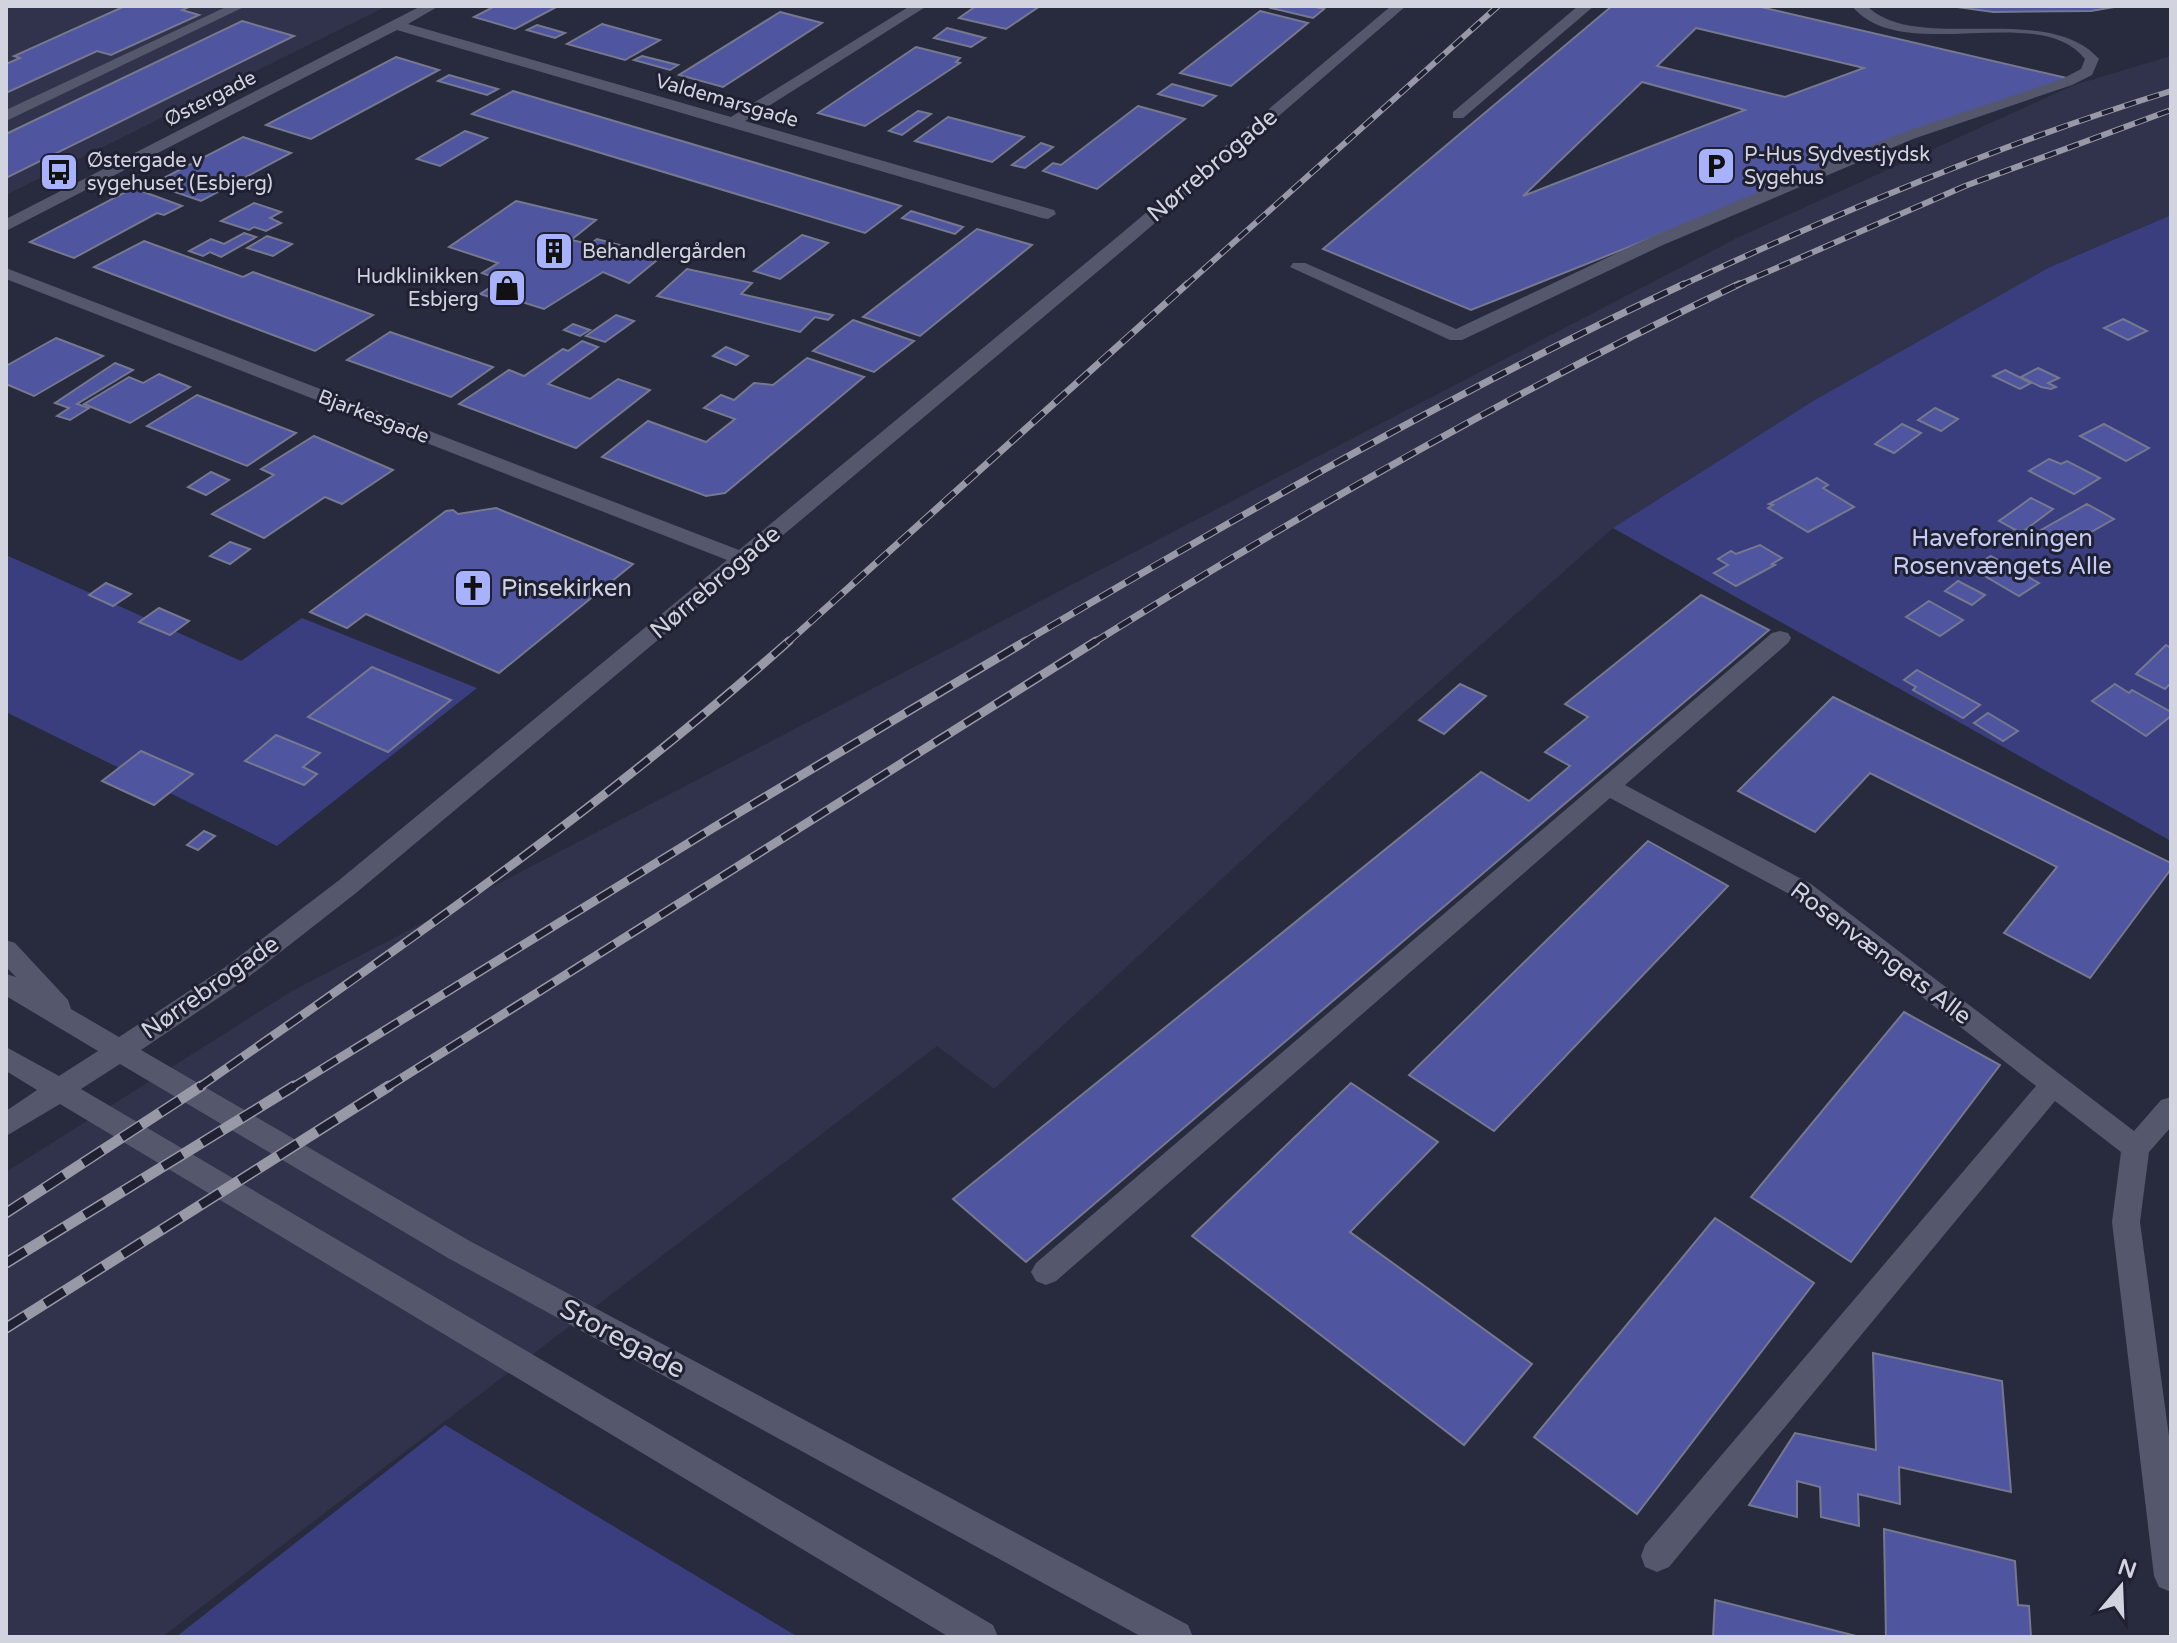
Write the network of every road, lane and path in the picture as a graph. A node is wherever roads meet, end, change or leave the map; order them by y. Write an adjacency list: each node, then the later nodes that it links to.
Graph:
1 (239, 6): 9 (street)
2 (432, 6): 7 (street, Østergade)
3 (920, 6): 10 (street)
4 (1399, 6): 15 (street, Nørrebrogade)
5 (1587, 6): 8 (street)
6 (1859, 6): 13 (street)
7 (395, 25): 10 (street, Valdemarsgade); 12 (street, Østergade)
8 (1458, 115)
9 (6, 116)
10 (732, 123): 11 (street, Valdemarsgade)
11 (1048, 214)
12 (6, 226)
13 (1299, 267)
14 (6, 273): 15 (street, Bjarkesgade)
15 (743, 559): 24 (street, Nørrebrogade)
16 (1780, 638): 17 (street)
17 (1608, 786): 22 (street, Rosenvængets Alle); 26 (street)
18 (6, 950): 20 (street, Storegade)
19 (6, 984): 20 (street, Storegade)
20 (77, 1026): 30 (street, Storegade)
21 (10, 1060): 29 (street)
22 (2053, 1084): 25 (street, Rosenvængets Alle); 27 (street)
23 (2171, 1108): 25 (street)
24 (6, 1125)
25 (2136, 1148): 28 (street)
26 (1046, 1272)
27 (1657, 1556)
28 (2171, 1576)
29 (981, 1637)
30 (1176, 1637)

